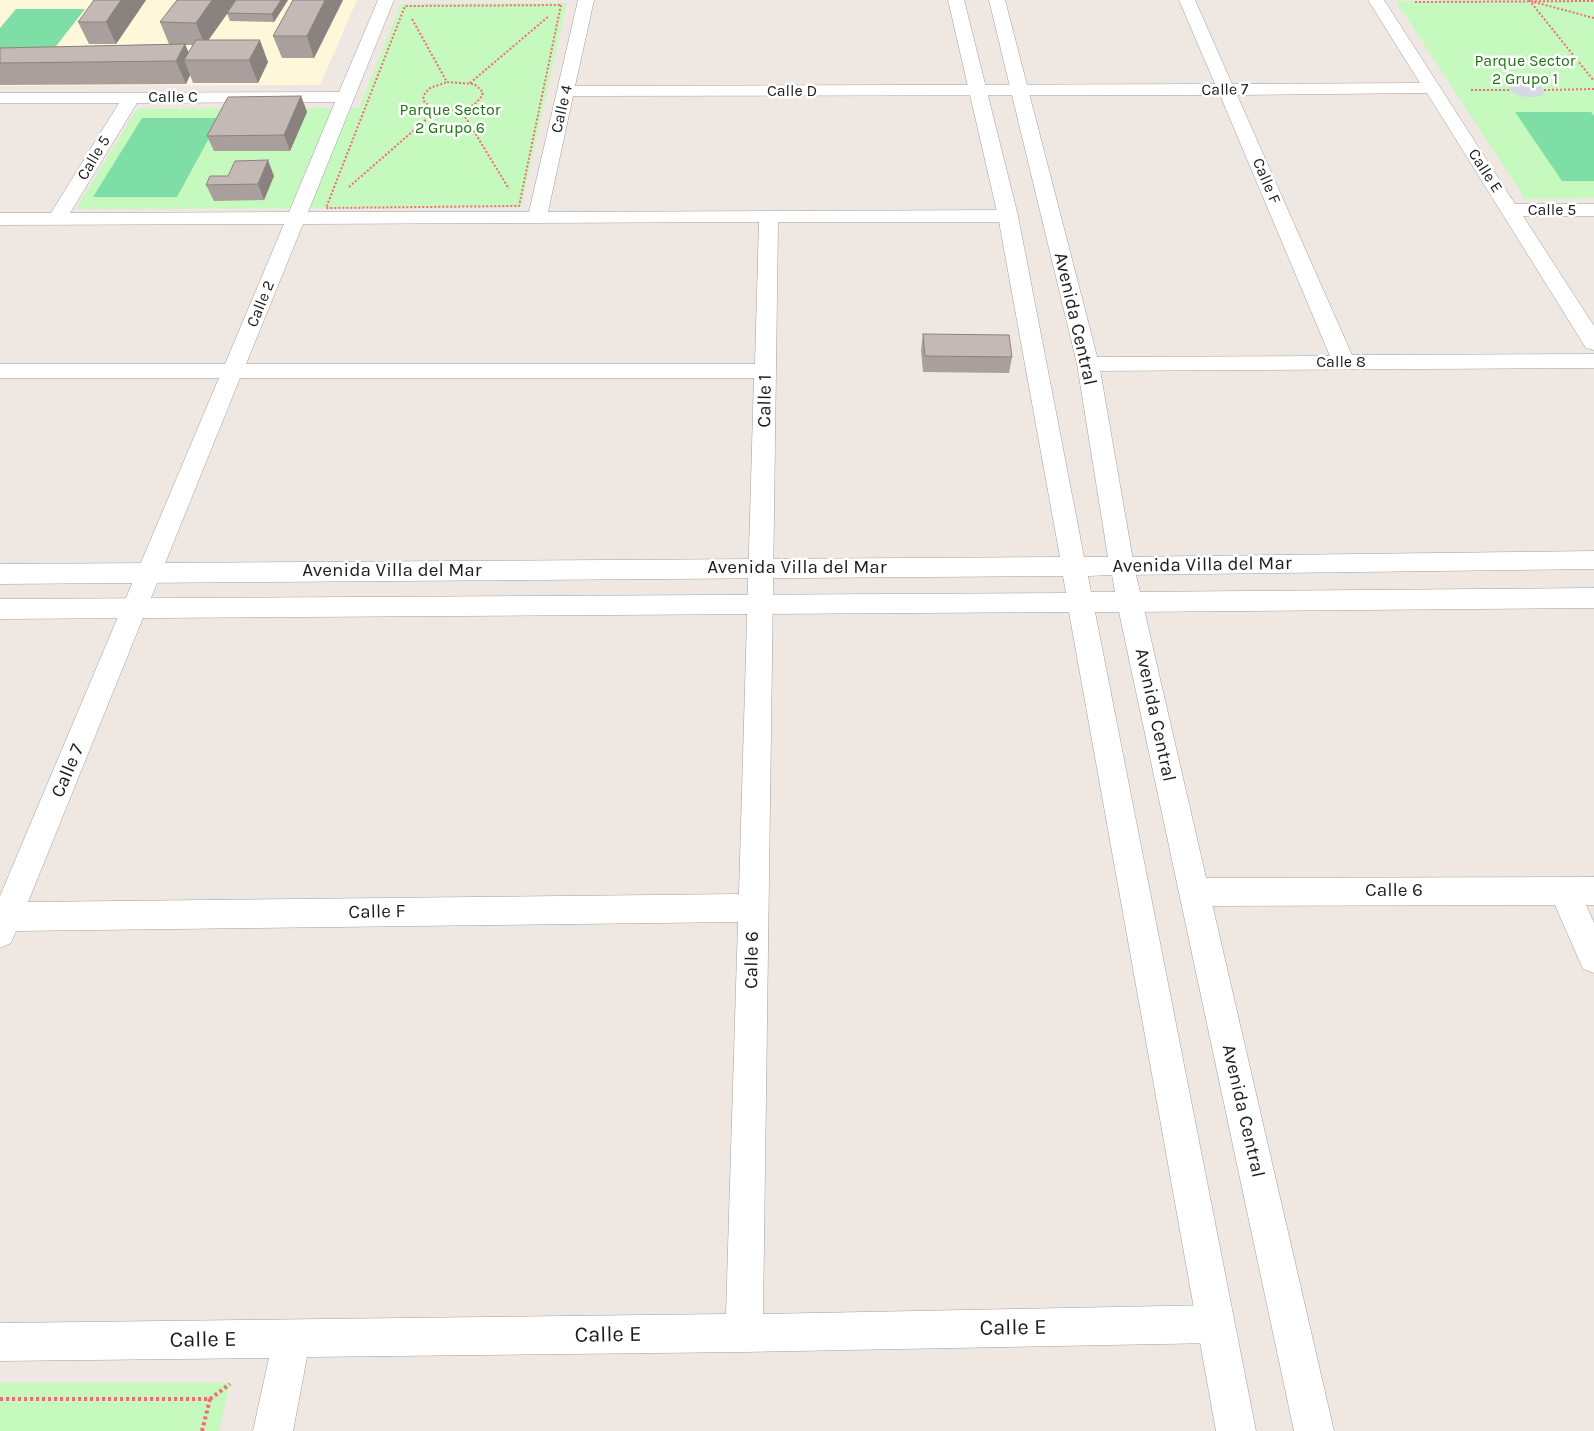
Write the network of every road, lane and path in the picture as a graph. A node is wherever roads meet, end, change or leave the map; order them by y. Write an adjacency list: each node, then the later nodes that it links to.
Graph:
1 (400, 0): 10 (path)
2 (586, 0): 21 (street, Calle 4)
3 (956, 0): 22 (street)
4 (997, 0): 23 (street, Avenida Central)
5 (1187, 0): 18 (street, Calle F)
6 (1376, 0): 17 (street, Calle E)
7 (1594, 0): 8 (path)
8 (1529, 1): 9 (path); 13 (path); 14 (path)
9 (1410, 2)
10 (396, 3): 12 (path); 15 (path); 24 (street, Calle 2); 36 (path)
11 (567, 3): 12 (path)
12 (561, 6): 16 (path); 33 (path)
13 (1594, 18)
14 (1594, 81)
15 (447, 82): 16 (path); 27 (path)
16 (470, 83): 28 (path)
17 (1432, 88): 18 (street, Calle 7); 34 (street, Calle E)
18 (1226, 90): 23 (street, Calle 7); 44 (street, Calle F)
19 (1544, 90): 20 (path)
20 (1594, 90)
21 (566, 91): 22 (street, Calle D); 39 (street, Calle 4)
22 (978, 91): 23 (street, Calle D); 37 (street)
23 (1019, 92): 45 (street, Avenida Central)
24 (346, 97): 26 (street, Calle C); 36 (street, Calle 2)
25 (0, 98): 26 (street, Calle C)
26 (131, 98): 40 (street, Calle 5)
27 (437, 110): 28 (path); 29 (path)
28 (462, 110): 30 (path)
29 (348, 188)
30 (510, 190)
31 (514, 198): 33 (path)
32 (333, 201): 36 (path)
33 (519, 206): 36 (path); 39 (path)
34 (1510, 210): 35 (street, Calle 5); 42 (street, Calle E)
35 (1594, 210)
36 (312, 215): 39 (street); 40 (street); 47 (street, Calle 2)
37 (1008, 216): 38 (street); 50 (street)
38 (769, 217): 39 (street); 48 (street, Calle 1)
39 (537, 218)
40 (57, 219): 41 (street)
41 (0, 220)
42 (1594, 342)
43 (1594, 361): 44 (street, Calle 8)
44 (1344, 362): 45 (street, Calle 8)
45 (1088, 364): 51 (street, Avenida Central)
46 (0, 371): 47 (street)
47 (233, 371): 48 (street); 52 (street, Calle 2)
48 (766, 371): 54 (street, Calle 1)
49 (1594, 560): 51 (street, Avenida Villa del Mar)
50 (1074, 566): 51 (street, Avenida Villa del Mar); 54 (street, Avenida Villa del Mar); 56 (street)
51 (1122, 566): 57 (street, Avenida Central)
52 (150, 573): 53 (street, Avenida Villa del Mar); 54 (street, Avenida Villa del Mar); 58 (street, Calle 2)
53 (0, 574)
54 (761, 586): 56 (street, Avenida Villa del Mar); 58 (street, Avenida Villa del Mar); 63 (street, Calle 6)
55 (1594, 598): 57 (street, Avenida Villa del Mar)
56 (1082, 602): 57 (street, Avenida Villa del Mar); 66 (street)
57 (1130, 602): 62 (street, Avenida Central)
58 (135, 608): 59 (street, Avenida Villa del Mar); 64 (street, Calle 7)
59 (0, 609)
60 (1564, 891): 61 (street, Calle 6); 62 (street, Calle 6); 65 (street)
61 (1594, 891)
62 (1194, 892): 74 (street, Avenida Central)
63 (753, 908): 64 (street, Calle F); 67 (street, Calle 6)
64 (2, 922)
65 (1594, 958)
66 (1215, 1324): 67 (street, Calle E); 73 (street)
67 (744, 1333): 68 (street, Calle E)
68 (292, 1339): 69 (street, Calle E); 72 (street)
69 (0, 1342)
70 (0, 1399): 71 (path)
71 (202, 1431)
72 (273, 1431)
73 (1236, 1431)
74 (1314, 1431)

